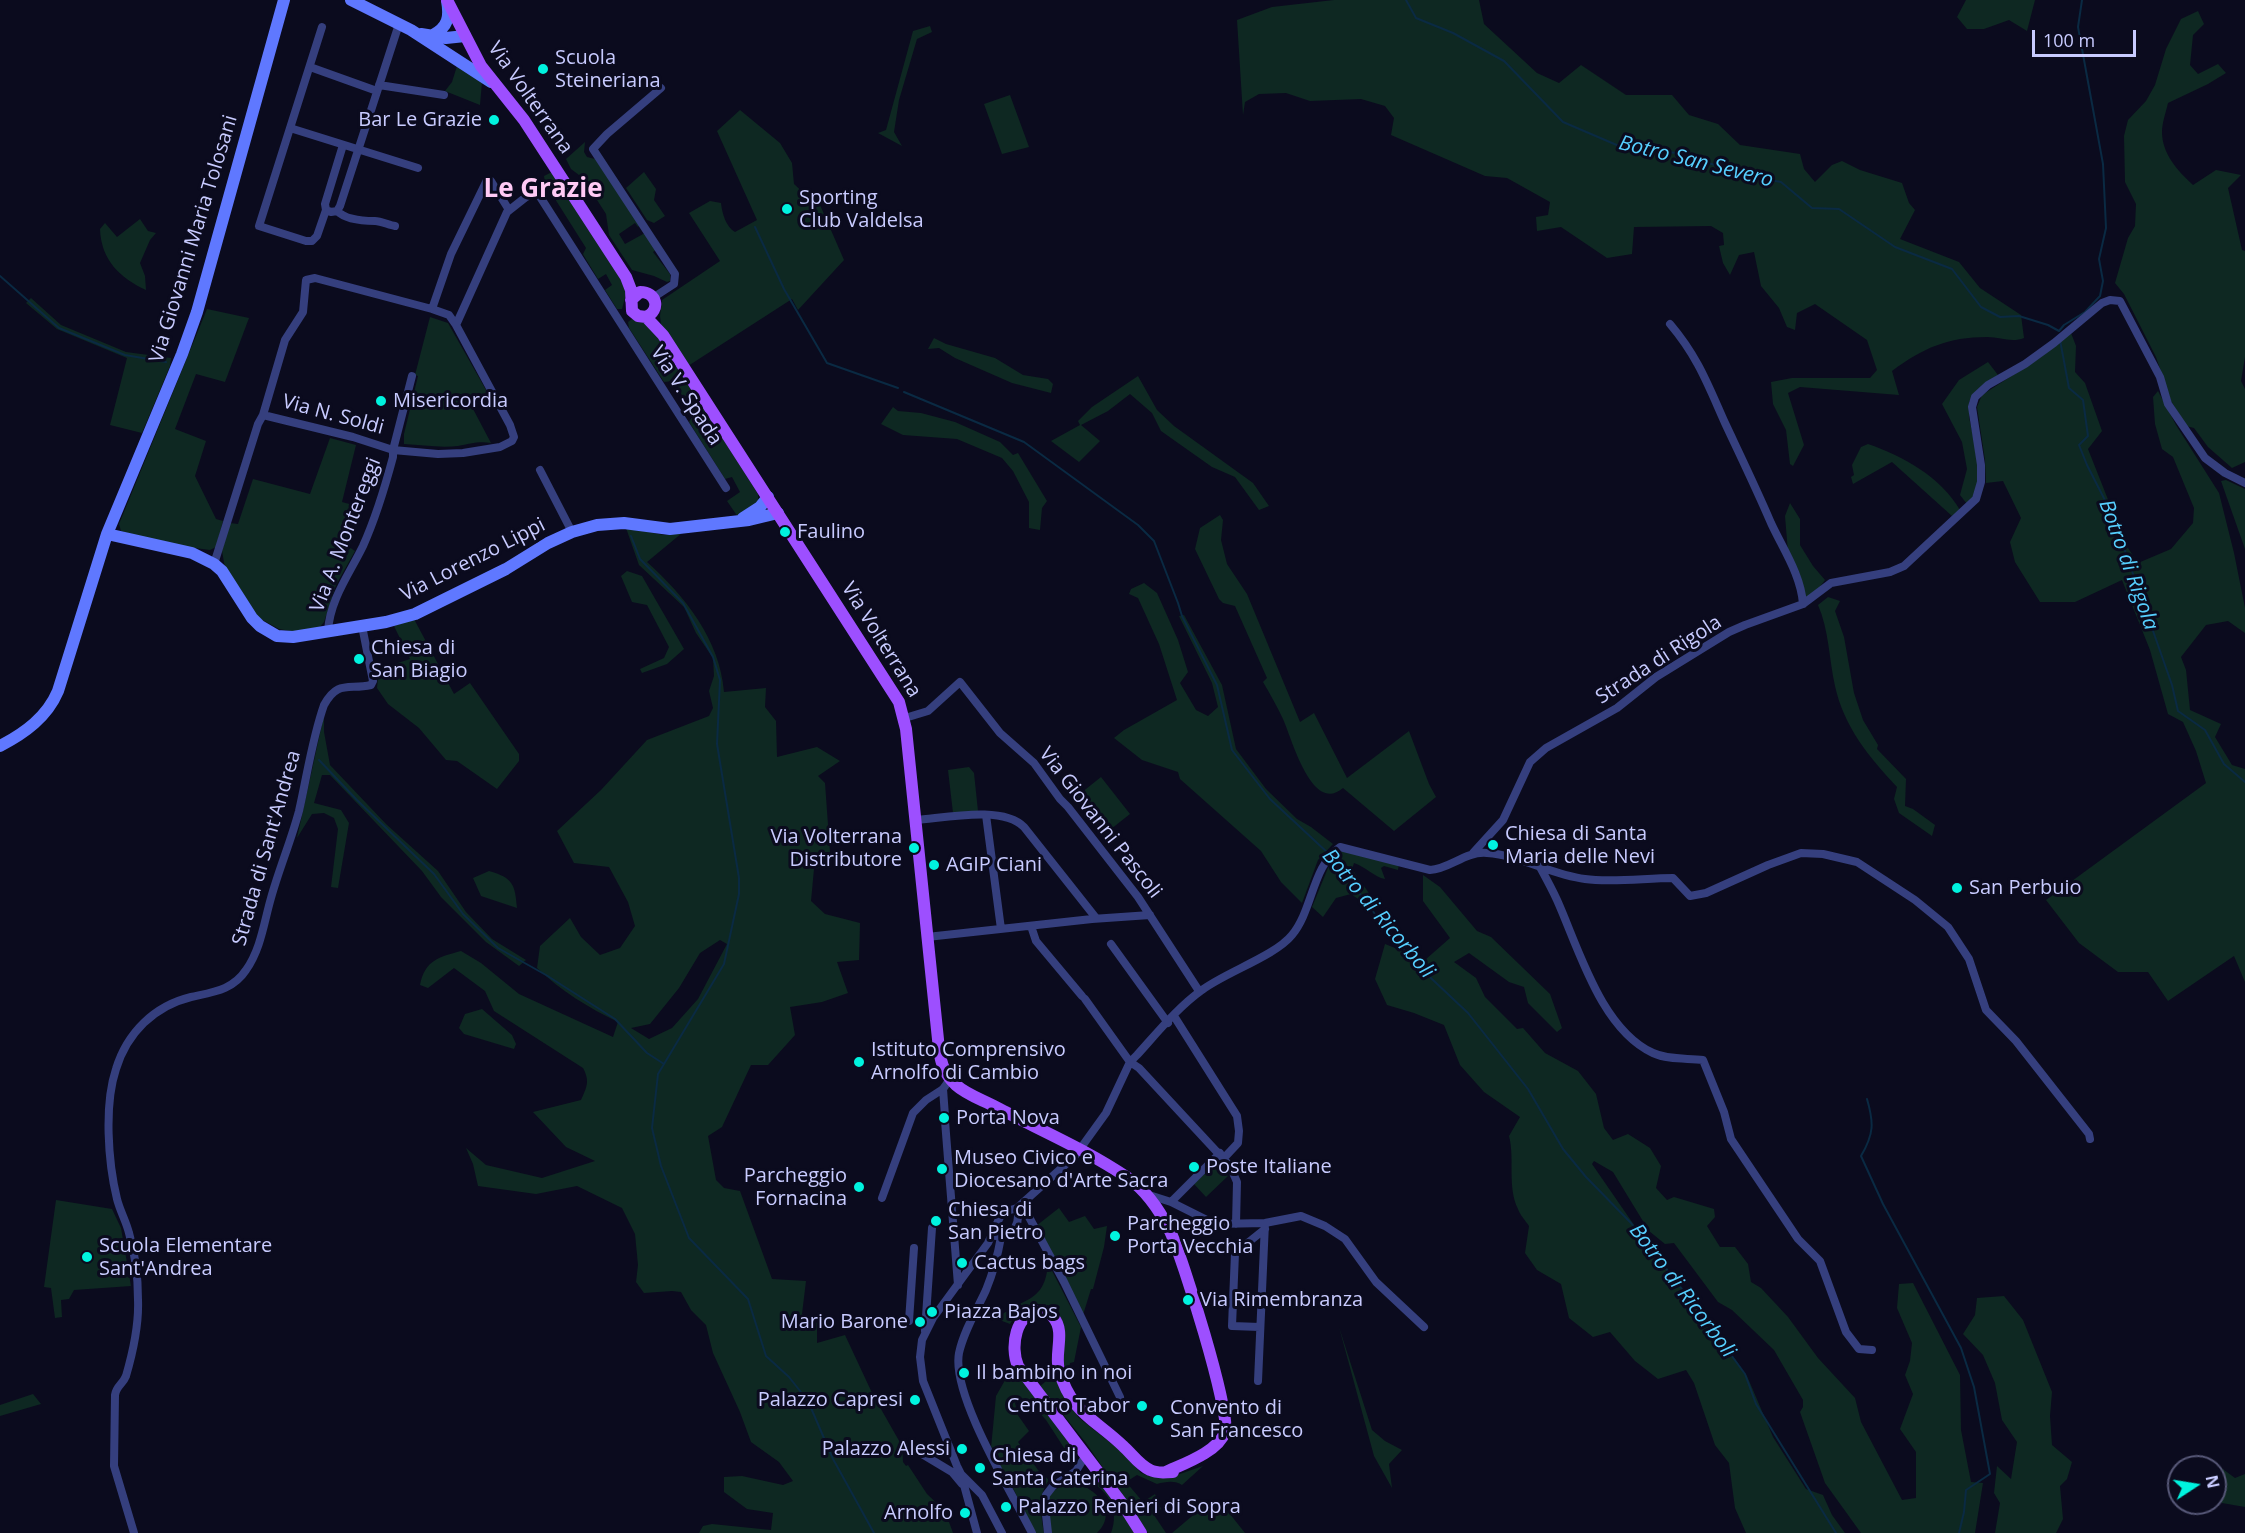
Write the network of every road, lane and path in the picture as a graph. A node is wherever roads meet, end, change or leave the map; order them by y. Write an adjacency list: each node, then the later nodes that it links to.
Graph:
1 (284, 0): 5 (street, Via Giovanni Maria Tolosani)
2 (292, 0): 5 (street, Via Giovanni Maria Tolosani)
3 (351, 0): 6 (street)
4 (447, 0): 9 (street); 10 (main road, Via Volterrana)
5 (281, 18): 42 (street, Via Giovanni Maria Tolosani)
6 (399, 24): 8 (street); 14 (street)
7 (322, 27): 12 (street)
8 (411, 30): 9 (street); 11 (street)
9 (433, 35): 10 (street)
10 (465, 36): 11 (street); 13 (main road, Via Volterrana)
11 (444, 50): 13 (street)
12 (310, 67): 14 (street); 17 (street)
13 (494, 83): 26 (main road, Via Volterrana)
14 (378, 88): 16 (street); 19 (street)
15 (661, 88): 25 (street)
16 (444, 95)
17 (290, 128): 18 (street); 21 (street)
18 (343, 144): 19 (street); 21 (street)
19 (358, 149): 20 (street); 23 (street)
20 (418, 168)
21 (326, 210): 23 (street)
22 (508, 210): 27 (street); 29 (street, Via V. Spada); 31 (street)
23 (337, 211): 24 (street)
24 (395, 226)
25 (654, 297): 26 (main road, Via Volterrana); 28 (main road)
26 (634, 301): 28 (main road, Via Volterrana); 29 (street)
27 (432, 309): 31 (street); 33 (street)
28 (650, 314): 38 (main road, Via Volterrana)
29 (619, 321): 37 (street, Via V. Spada)
30 (1670, 324): 44 (street)
31 (456, 325): 34 (street, Via N. Soldi)
32 (412, 376): 34 (street, Via A. Montereggi)
33 (263, 415): 34 (street, Via N. Soldi); 43 (street)
34 (393, 450): 46 (street, Via A. Montereggi)
35 (540, 470): 41 (street, Via Lorenzo Lippi)
36 (2245, 483): 44 (street, Strada di Rigola)
37 (726, 488)
38 (768, 497): 39 (main road, Via Volterrana); 40 (street, Via Lorenzo Lippi)
39 (778, 513): 40 (street, Via Lorenzo Lippi); 47 (main road, Via Volterrana)
40 (739, 520): 41 (street, Via Lorenzo Lippi)
41 (572, 532): 45 (street, Via Lorenzo Lippi)
42 (107, 534): 43 (street, Via Lorenzo Lippi); 48 (street, Via Giovanni Maria Tolosani)
43 (214, 564): 46 (street, Via Lorenzo Lippi)
44 (1803, 604): 51 (street, Strada di Rigola)
45 (362, 626): 46 (street, Via Lorenzo Lippi); 93 (street, Strada di Sant'Andrea)
46 (328, 631)
47 (904, 718): 50 (main road, Via Volterrana); 53 (street, Via Giovanni Pascoli)
48 (0, 746)
49 (986, 815): 50 (street); 54 (street); 56 (street)
50 (916, 820): 57 (main road, Via Volterrana)
51 (1473, 853): 52 (street); 59 (street)
52 (1540, 867): 63 (street); 84 (street)
53 (1150, 915): 54 (street); 59 (street, Via Giovanni Pascoli)
54 (1096, 918): 55 (street)
55 (1031, 926): 56 (street); 61 (street)
56 (1001, 929): 57 (street)
57 (927, 937): 62 (main road, Via Volterrana)
58 (1111, 944): 60 (street)
59 (1199, 991): 60 (street)
60 (1171, 1019): 61 (street); 65 (street)
61 (1130, 1062): 64 (street); 65 (street)
62 (946, 1088): 64 (main road); 67 (street); 75 (street)
63 (2090, 1139)
64 (1079, 1150): 66 (main road); 69 (street)
65 (1222, 1155): 68 (street); 70 (street)
66 (1146, 1194): 68 (street); 76 (main road)
67 (882, 1198)
68 (1171, 1202): 70 (street)
69 (1019, 1206): 73 (street); 73 (street); 86 (street)
70 (1236, 1224): 71 (street)
71 (1265, 1226): 79 (street); 81 (street); 82 (street)
72 (932, 1228): 78 (street)
73 (998, 1235): 75 (street); 96 (street)
74 (914, 1248): 77 (street)
75 (958, 1284): 83 (street)
76 (1193, 1298): 79 (street); 88 (main road)
77 (911, 1300): 78 (street); 80 (street)
78 (926, 1300): 83 (street)
79 (1233, 1302): 81 (street)
80 (909, 1321)
81 (1260, 1327): 85 (street)
82 (1424, 1327)
83 (925, 1331): 91 (street)
84 (1872, 1350)
85 (1258, 1381)
86 (1120, 1397)
87 (917, 1451): 92 (street)
88 (1086, 1455): 89 (main road); 90 (street)
89 (1096, 1469): 90 (street); 98 (main road)
90 (1076, 1470): 97 (street)
91 (961, 1474): 92 (street); 95 (street)
92 (963, 1485): 94 (street)
93 (134, 1533)
94 (977, 1533)
95 (1002, 1533)
96 (1032, 1533)
97 (1048, 1533)
98 (1141, 1533)

